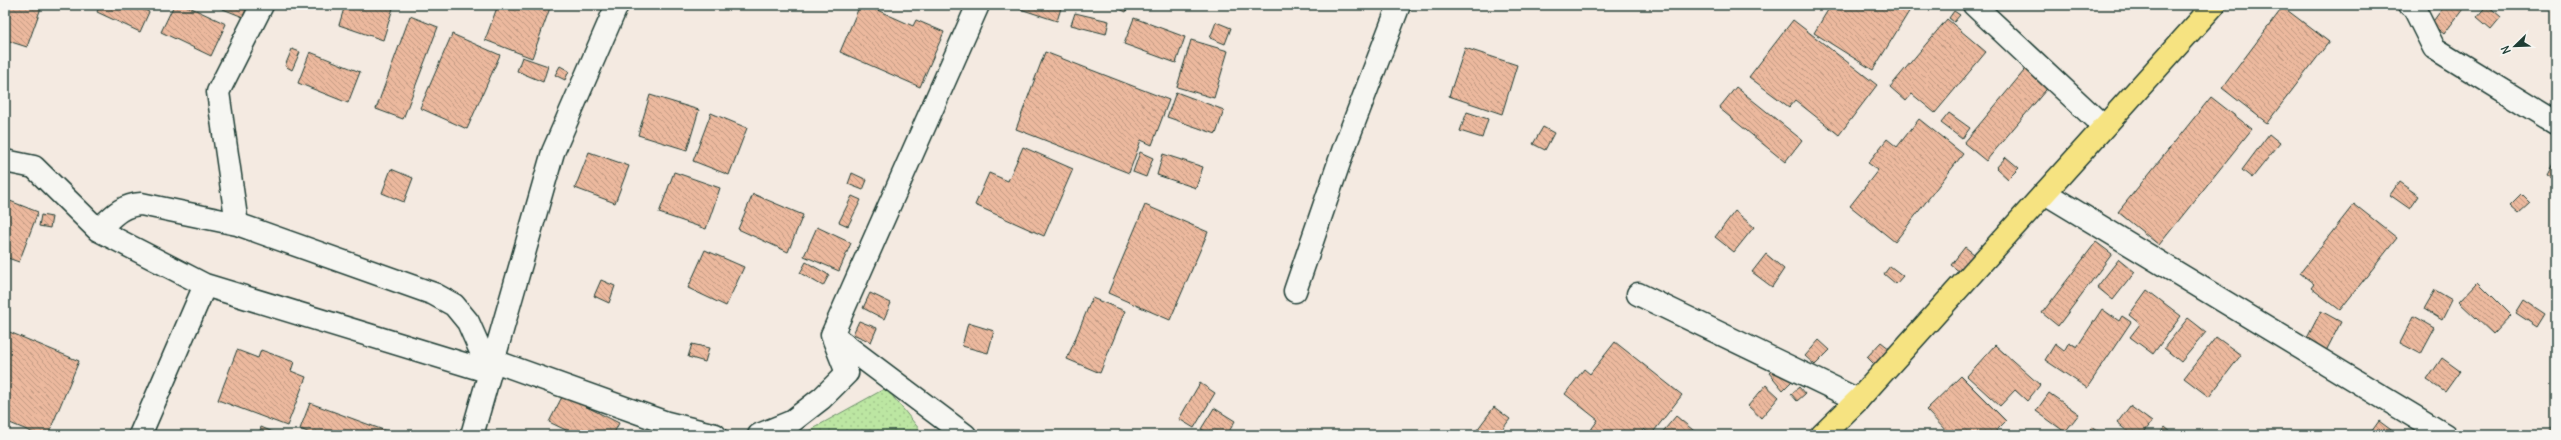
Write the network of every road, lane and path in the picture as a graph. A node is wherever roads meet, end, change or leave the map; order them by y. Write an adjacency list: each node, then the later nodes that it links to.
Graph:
1 (262, 5): 12 (street)
2 (617, 5): 18 (street)
3 (978, 5): 17 (street)
4 (1399, 5): 15 (street)
5 (1974, 5): 9 (street)
6 (2214, 5): 9 (highway)
7 (2410, 5): 8 (street)
8 (2556, 123)
9 (2103, 126): 11 (highway)
10 (5, 161): 13 (street)
11 (2045, 193): 19 (highway); 26 (street)
12 (237, 224): 13 (street); 18 (street)
13 (98, 230): 14 (street)
14 (205, 285): 18 (street); 21 (street)
15 (1295, 291)
16 (1638, 294): 19 (street)
17 (832, 335): 24 (street); 25 (street)
18 (492, 367): 22 (street); 23 (street)
19 (1858, 400): 20 (highway)
20 (1826, 434)
21 (140, 435)
22 (472, 435)
23 (715, 435)
24 (758, 435)
25 (965, 435)
26 (2445, 435)

